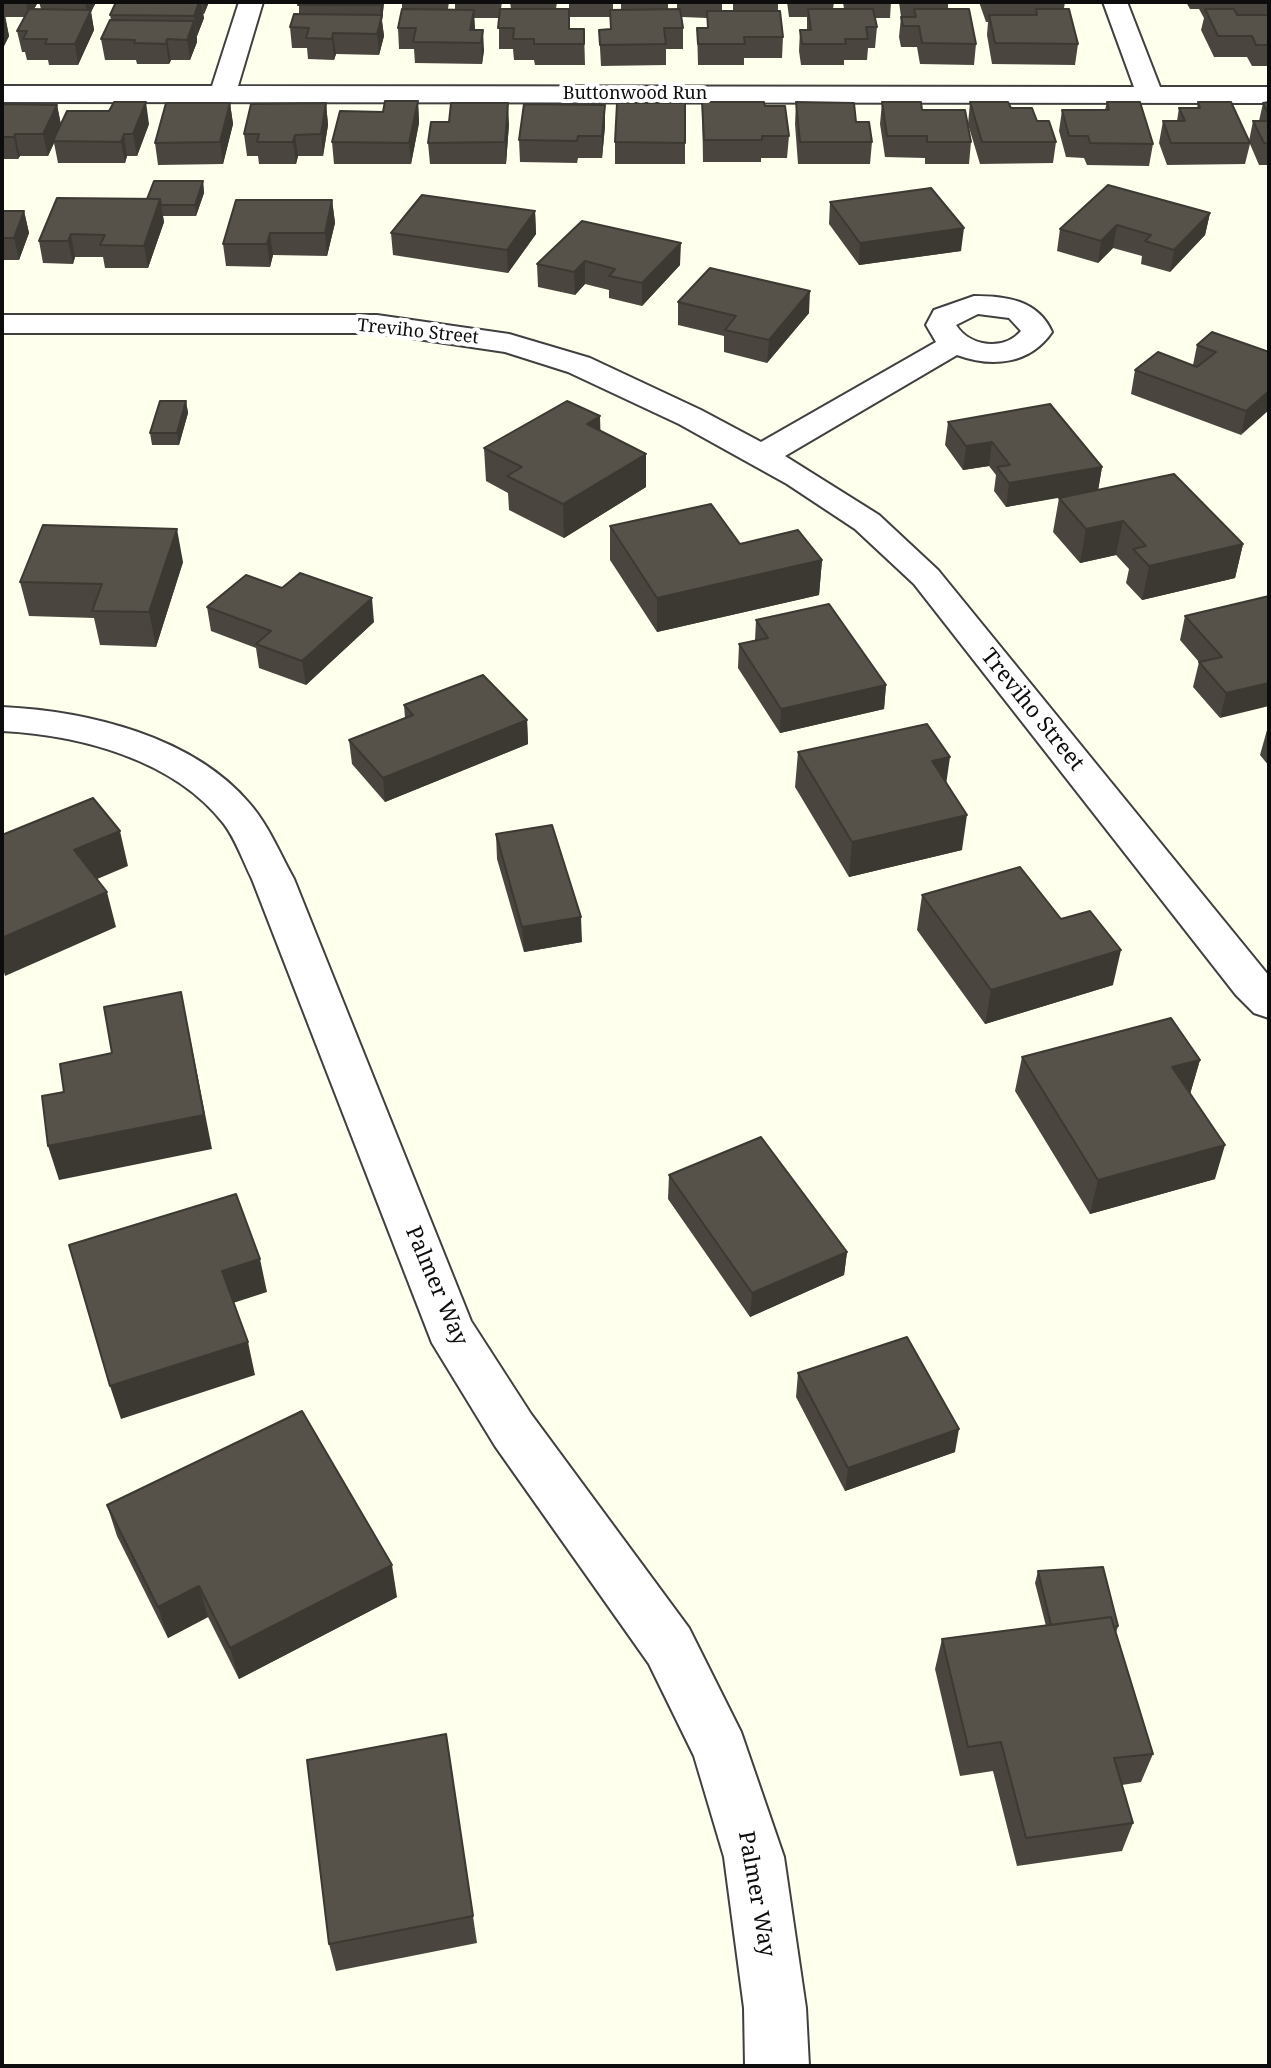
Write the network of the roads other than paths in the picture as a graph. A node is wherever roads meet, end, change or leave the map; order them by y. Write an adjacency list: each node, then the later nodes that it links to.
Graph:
1 (251, 2): 4 (street)
2 (1115, 2): 5 (street)
3 (2, 94): 4 (street, Buttonwood Run)
4 (223, 94): 5 (street, Buttonwood Run)
5 (1150, 95): 6 (street, Buttonwood Run)
6 (1269, 95)
7 (2, 324): 9 (street, Treviho Street)
8 (955, 344): 9 (street)
9 (761, 456): 11 (street, Treviho Street)
10 (2, 719): 12 (street, Palmer Way)
11 (1269, 1002)
12 (777, 2066)

